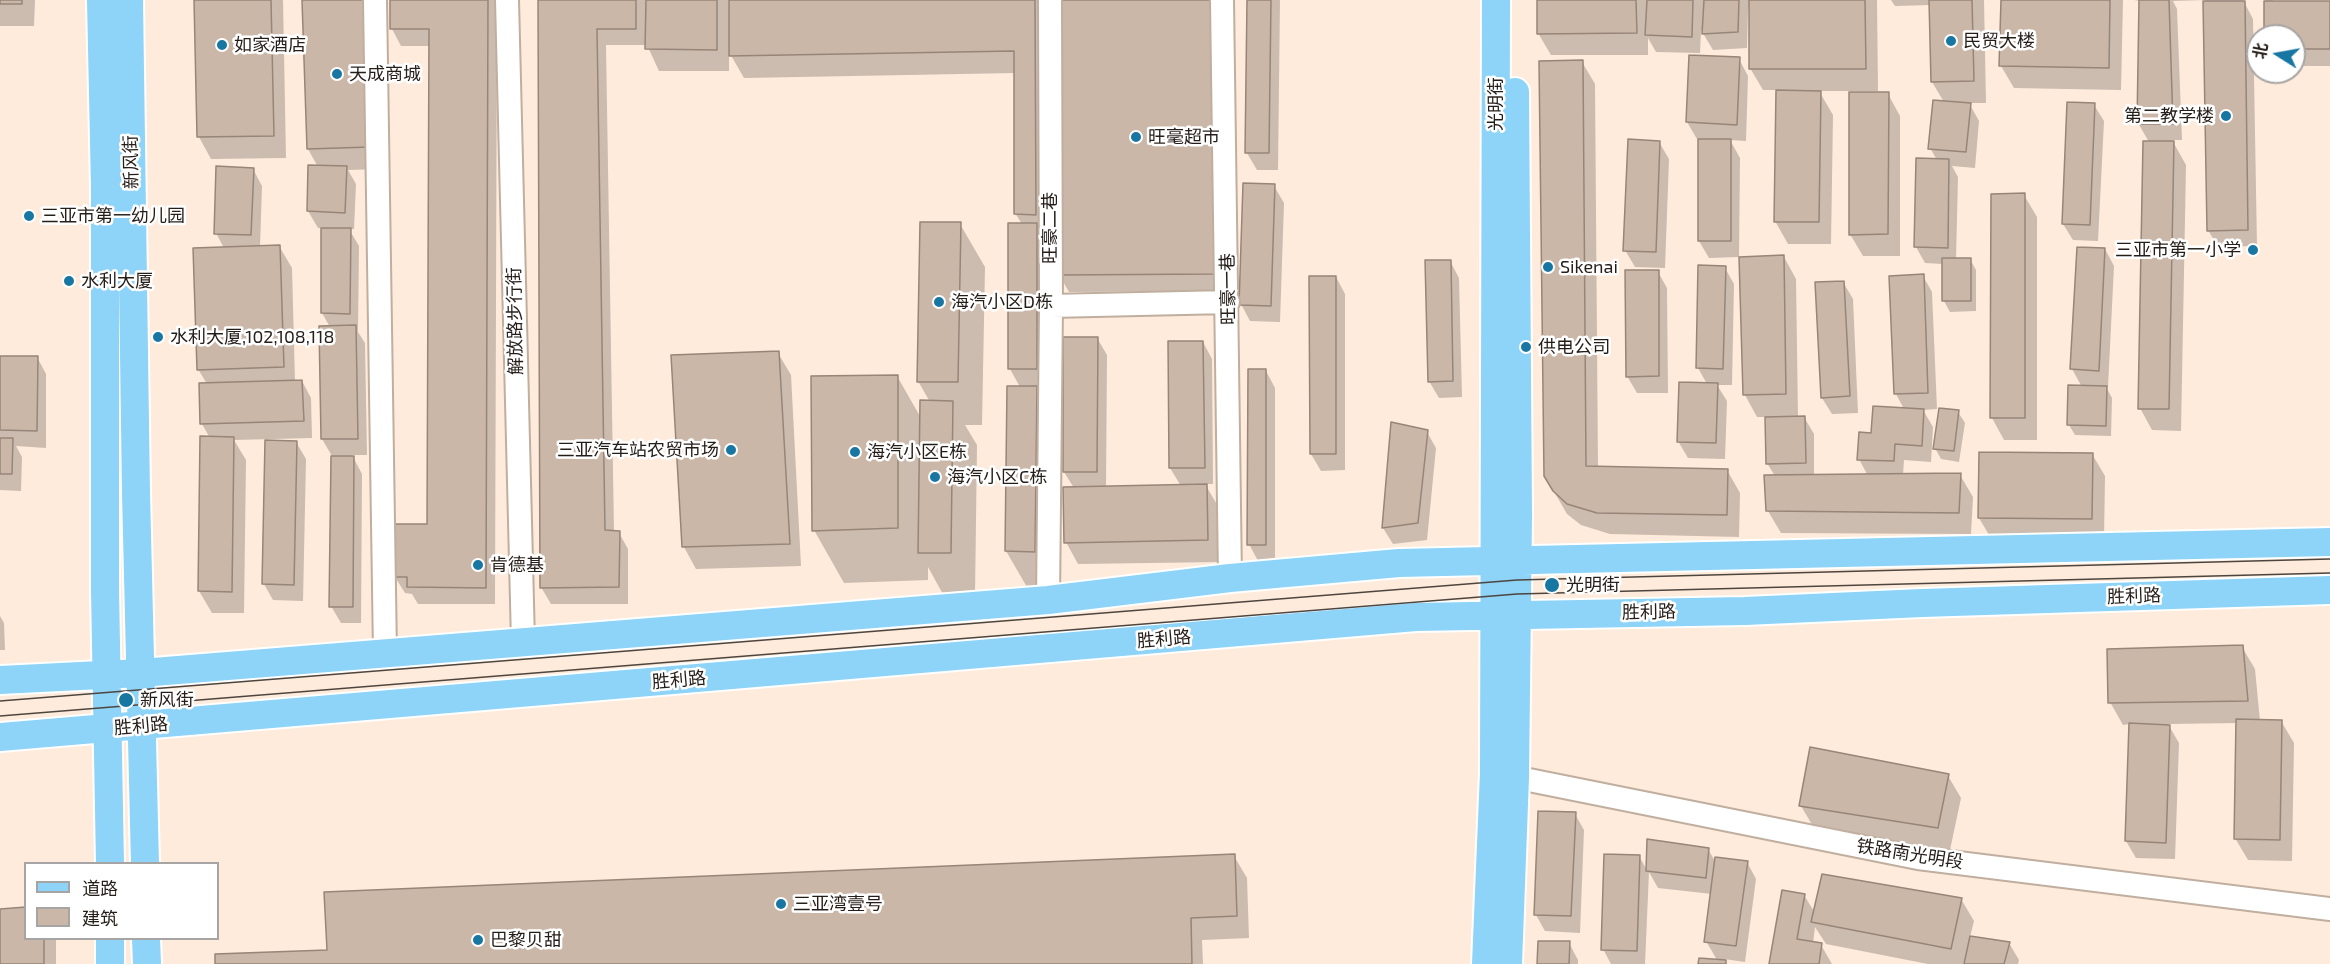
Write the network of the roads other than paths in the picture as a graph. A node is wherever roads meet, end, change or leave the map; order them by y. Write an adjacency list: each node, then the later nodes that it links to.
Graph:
1 (101, 0): 20 (main road, 新风街)
2 (129, 0): 19 (main road, 新风街)
3 (375, 0): 18 (street)
4 (507, 0): 17 (street, 解放路步行街)
5 (1050, 0): 10 (street, 旺豪二巷)
6 (1222, 0): 9 (street, 旺豪一巷)
7 (1496, 0): 12 (main road, 光明街)
8 (1515, 0): 12 (main road, 光明街)
9 (1228, 302): 10 (street); 13 (street, 旺豪一巷)
10 (1051, 306): 15 (street, 旺豪二巷)
11 (2330, 542): 12 (main road)
12 (1506, 560): 13 (main road); 16 (main road, 光明街)
13 (1230, 578): 15 (main road)
14 (2330, 590): 16 (main road, 胜利路)
15 (1048, 600): 17 (main road)
16 (1505, 615): 22 (main road, 胜利路); 25 (main road, 光明街)
17 (523, 642): 18 (main road)
18 (385, 653): 19 (main road)
19 (141, 673): 20 (main road); 22 (main road, 新风街)
20 (106, 676): 21 (main road); 23 (main road, 新风街)
21 (0, 680)
22 (142, 726): 23 (main road, 胜利路); 27 (main road, 新风街)
23 (107, 729): 24 (main road, 胜利路); 26 (main road, 新风街)
24 (0, 737)
25 (1505, 775): 28 (street, 铁路南光明段); 33 (main road, 光明街); 34 (main road, 光明街)
26 (110, 862)
27 (145, 862)
28 (2330, 909)
29 (110, 940): 31 (main road)
30 (146, 940): 32 (main road)
31 (110, 964)
32 (147, 964)
33 (1486, 964)
34 (1508, 964)

